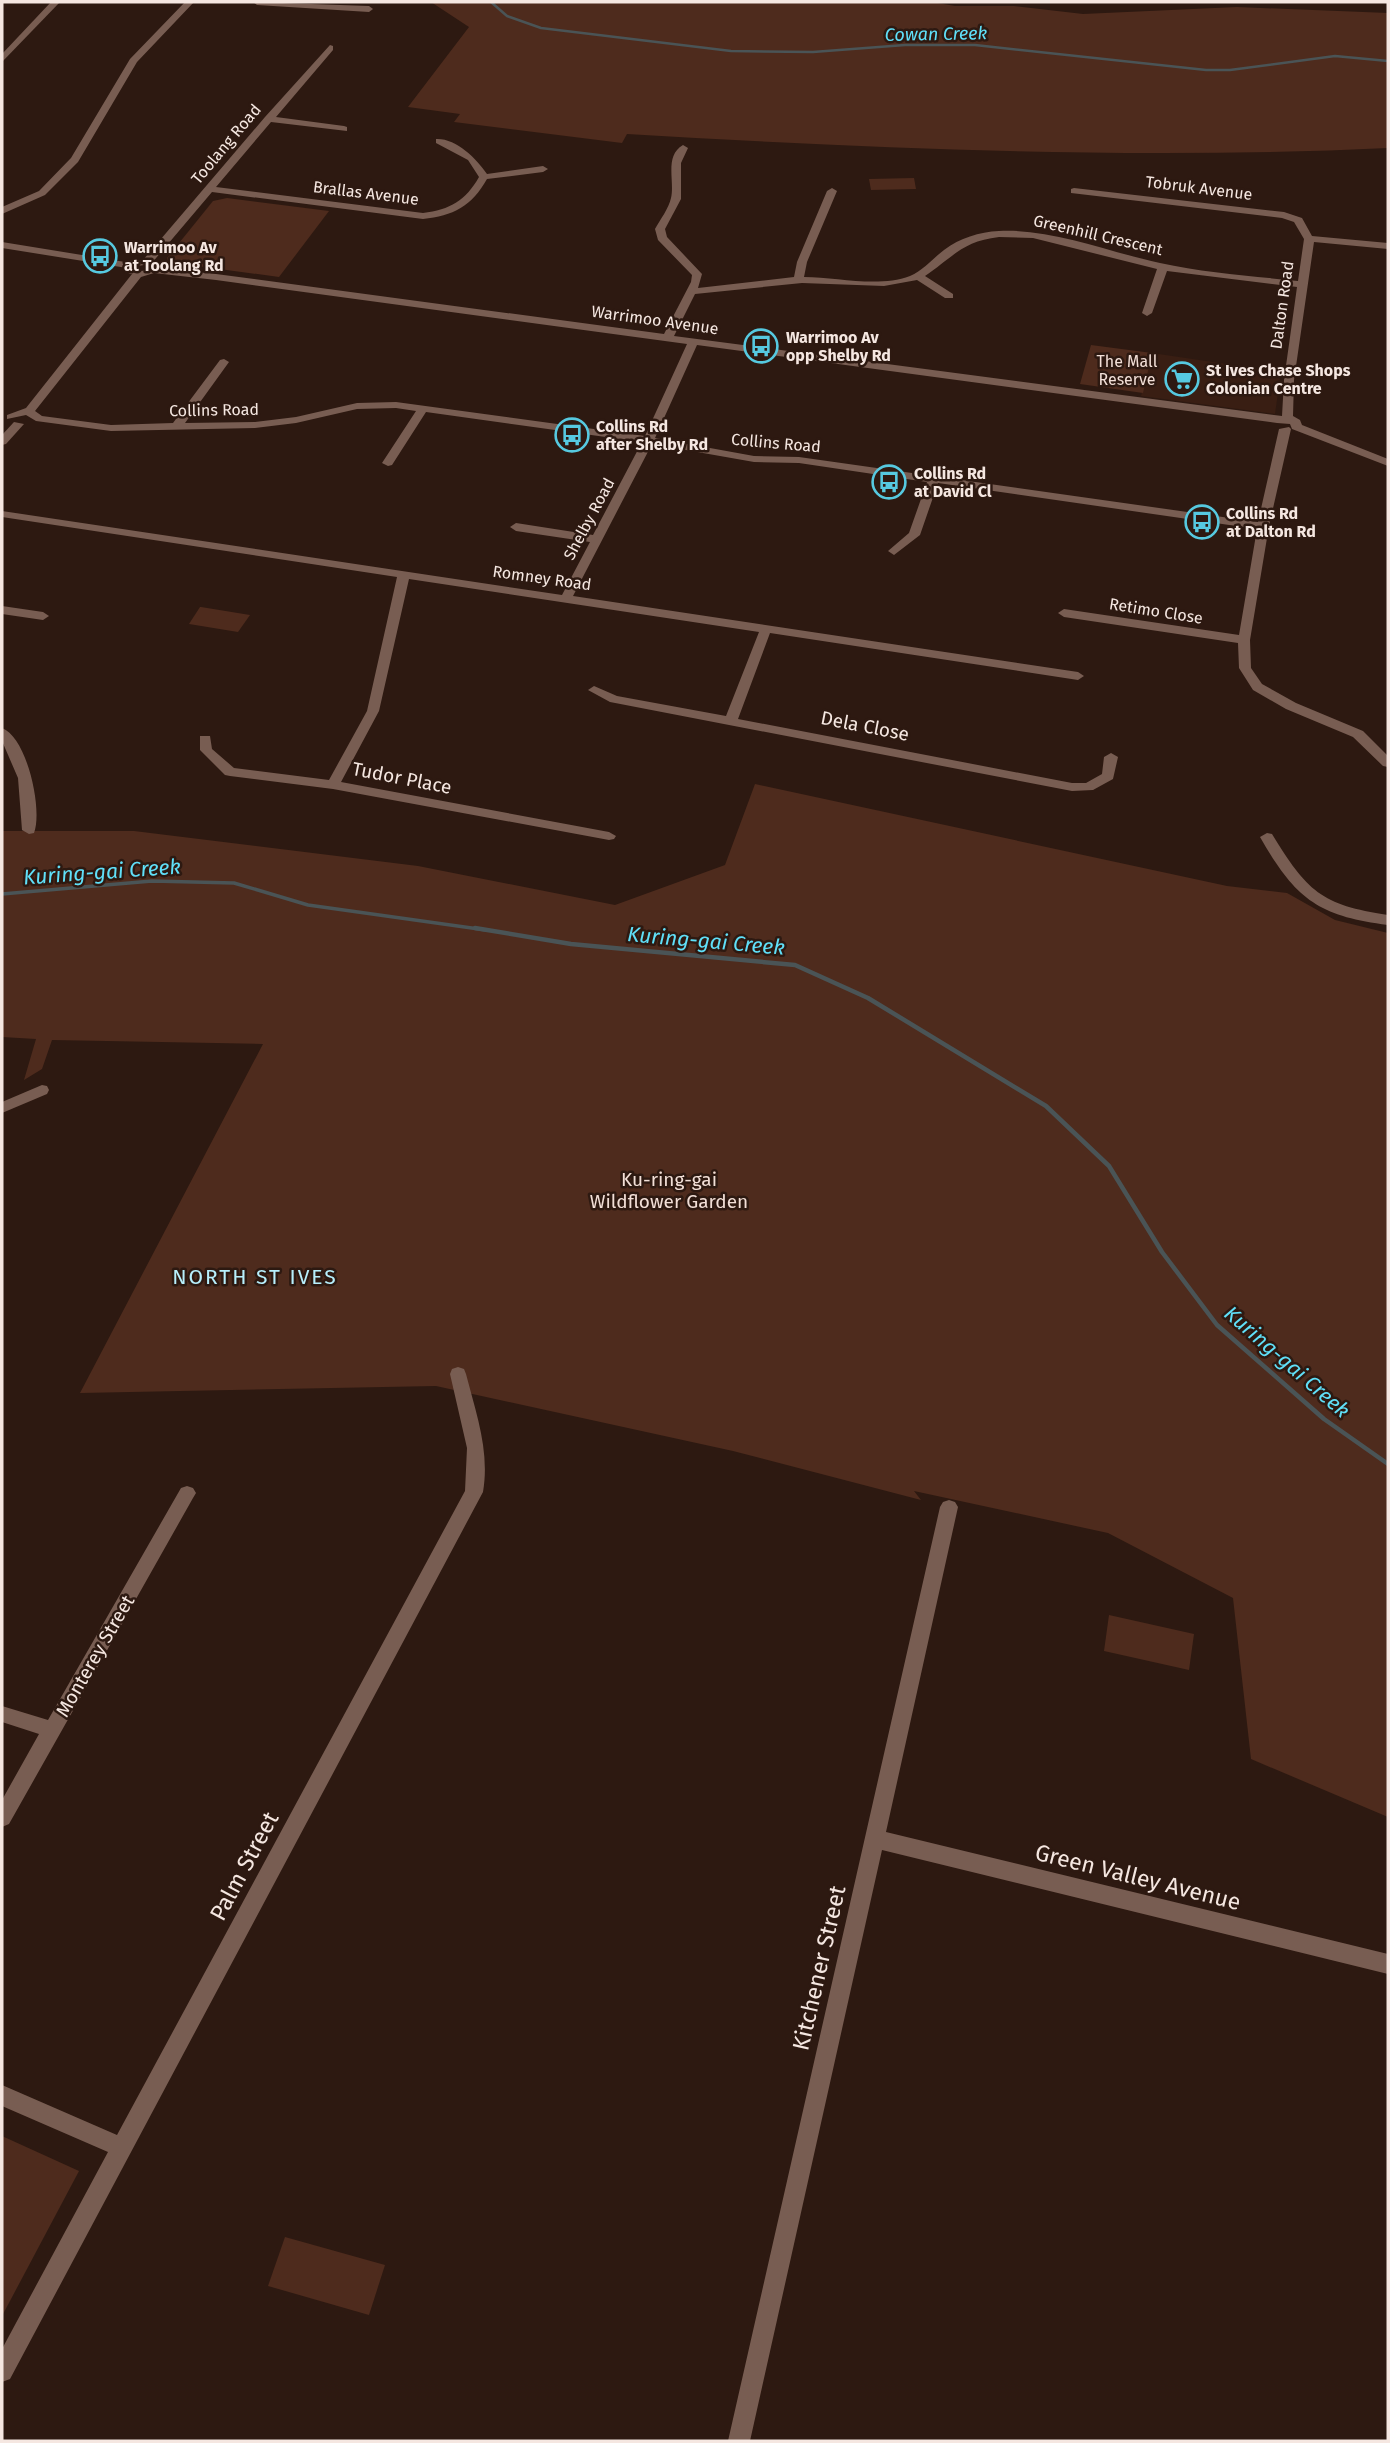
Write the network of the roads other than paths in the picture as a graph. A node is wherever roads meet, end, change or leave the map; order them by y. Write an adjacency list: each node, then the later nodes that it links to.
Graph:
1 (56, 2): 6 (street)
2 (190, 2): 16 (street)
3 (257, 2): 4 (street)
4 (369, 9)
5 (330, 48): 7 (street, Toolang Road)
6 (2, 59)
7 (268, 119): 8 (street); 13 (street, Toolang Road)
8 (344, 129)
9 (439, 141): 12 (street)
10 (683, 148): 26 (street)
11 (543, 169): 12 (street)
12 (484, 177): 13 (street, Brallas Avenue)
13 (209, 189): 20 (street, Toolang Road)
14 (831, 191): 24 (street)
15 (1073, 191): 17 (street, Tobruk Avenue)
16 (2, 211)
17 (1309, 239): 19 (street); 25 (street, Dalton Road)
18 (2, 244): 22 (street)
19 (1388, 246)
20 (150, 266): 22 (street); 29 (street, Warrimoo Avenue)
21 (1163, 267): 23 (street, Greenhill Crescent); 25 (street, Greenhill Crescent); 28 (street)
22 (135, 270): 33 (street)
23 (918, 276): 24 (street, Greenhill Crescent); 27 (street)
24 (798, 281): 26 (street, Greenhill Crescent)
25 (1302, 285): 35 (street, Dalton Road)
26 (691, 291): 29 (street)
27 (949, 296)
28 (1147, 313)
29 (667, 337): 30 (street, Warrimoo Avenue)
30 (694, 341): 35 (street, Warrimoo Avenue); 37 (street, Shelby Road)
31 (224, 362): 36 (street)
32 (423, 408): 36 (street, Collins Road); 37 (street, Collins Road); 39 (street)
33 (33, 415): 34 (street); 36 (street, Collins Road)
34 (10, 419): 38 (street)
35 (1286, 424): 40 (street, Warrimoo Avenue); 43 (street, Dalton Road)
36 (177, 426)
37 (648, 441): 41 (street, Collins Road); 45 (street, Shelby Road)
38 (2, 442)
39 (388, 463)
40 (1388, 463)
41 (934, 479): 43 (street, Collins Road); 46 (street)
42 (2, 514): 47 (street, Romney Road)
43 (1263, 526): 53 (street, Dalton Road)
44 (516, 527): 45 (street)
45 (596, 539): 48 (street, Shelby Road)
46 (894, 551)
47 (404, 574): 48 (street, Romney Road); 61 (street)
48 (567, 597): 52 (street, Romney Road)
49 (2, 610): 51 (street)
50 (1064, 613): 53 (street, Retimo Close)
51 (43, 616)
52 (766, 629): 54 (street, Romney Road); 56 (street)
53 (1244, 640): 60 (street, Dalton Road)
54 (1078, 676)
55 (594, 690): 56 (street, Dela Close)
56 (731, 719): 59 (street, Dela Close)
57 (2, 732): 62 (street)
58 (205, 739): 61 (street, Tudor Place)
59 (1111, 757)
60 (1388, 763)
61 (333, 785): 63 (street, Tudor Place)
62 (29, 830)
63 (609, 836)
64 (1268, 837): 65 (street)
65 (1388, 920)
66 (42, 1090): 67 (street)
67 (2, 1108)
68 (458, 1374): 77 (street, Palm Street)
69 (187, 1493): 72 (street, Monterey Street)
70 (949, 1507): 74 (street, Kitchener Street)
71 (2, 1714): 72 (street)
72 (52, 1730): 73 (street, Monterey Street)
73 (2, 1818)
74 (876, 1839): 75 (street, Green Valley Avenue); 79 (street, Kitchener Street)
75 (1388, 1964)
76 (2, 2095): 77 (street)
77 (120, 2147): 78 (street, Palm Street)
78 (2, 2371)
79 (739, 2441)

